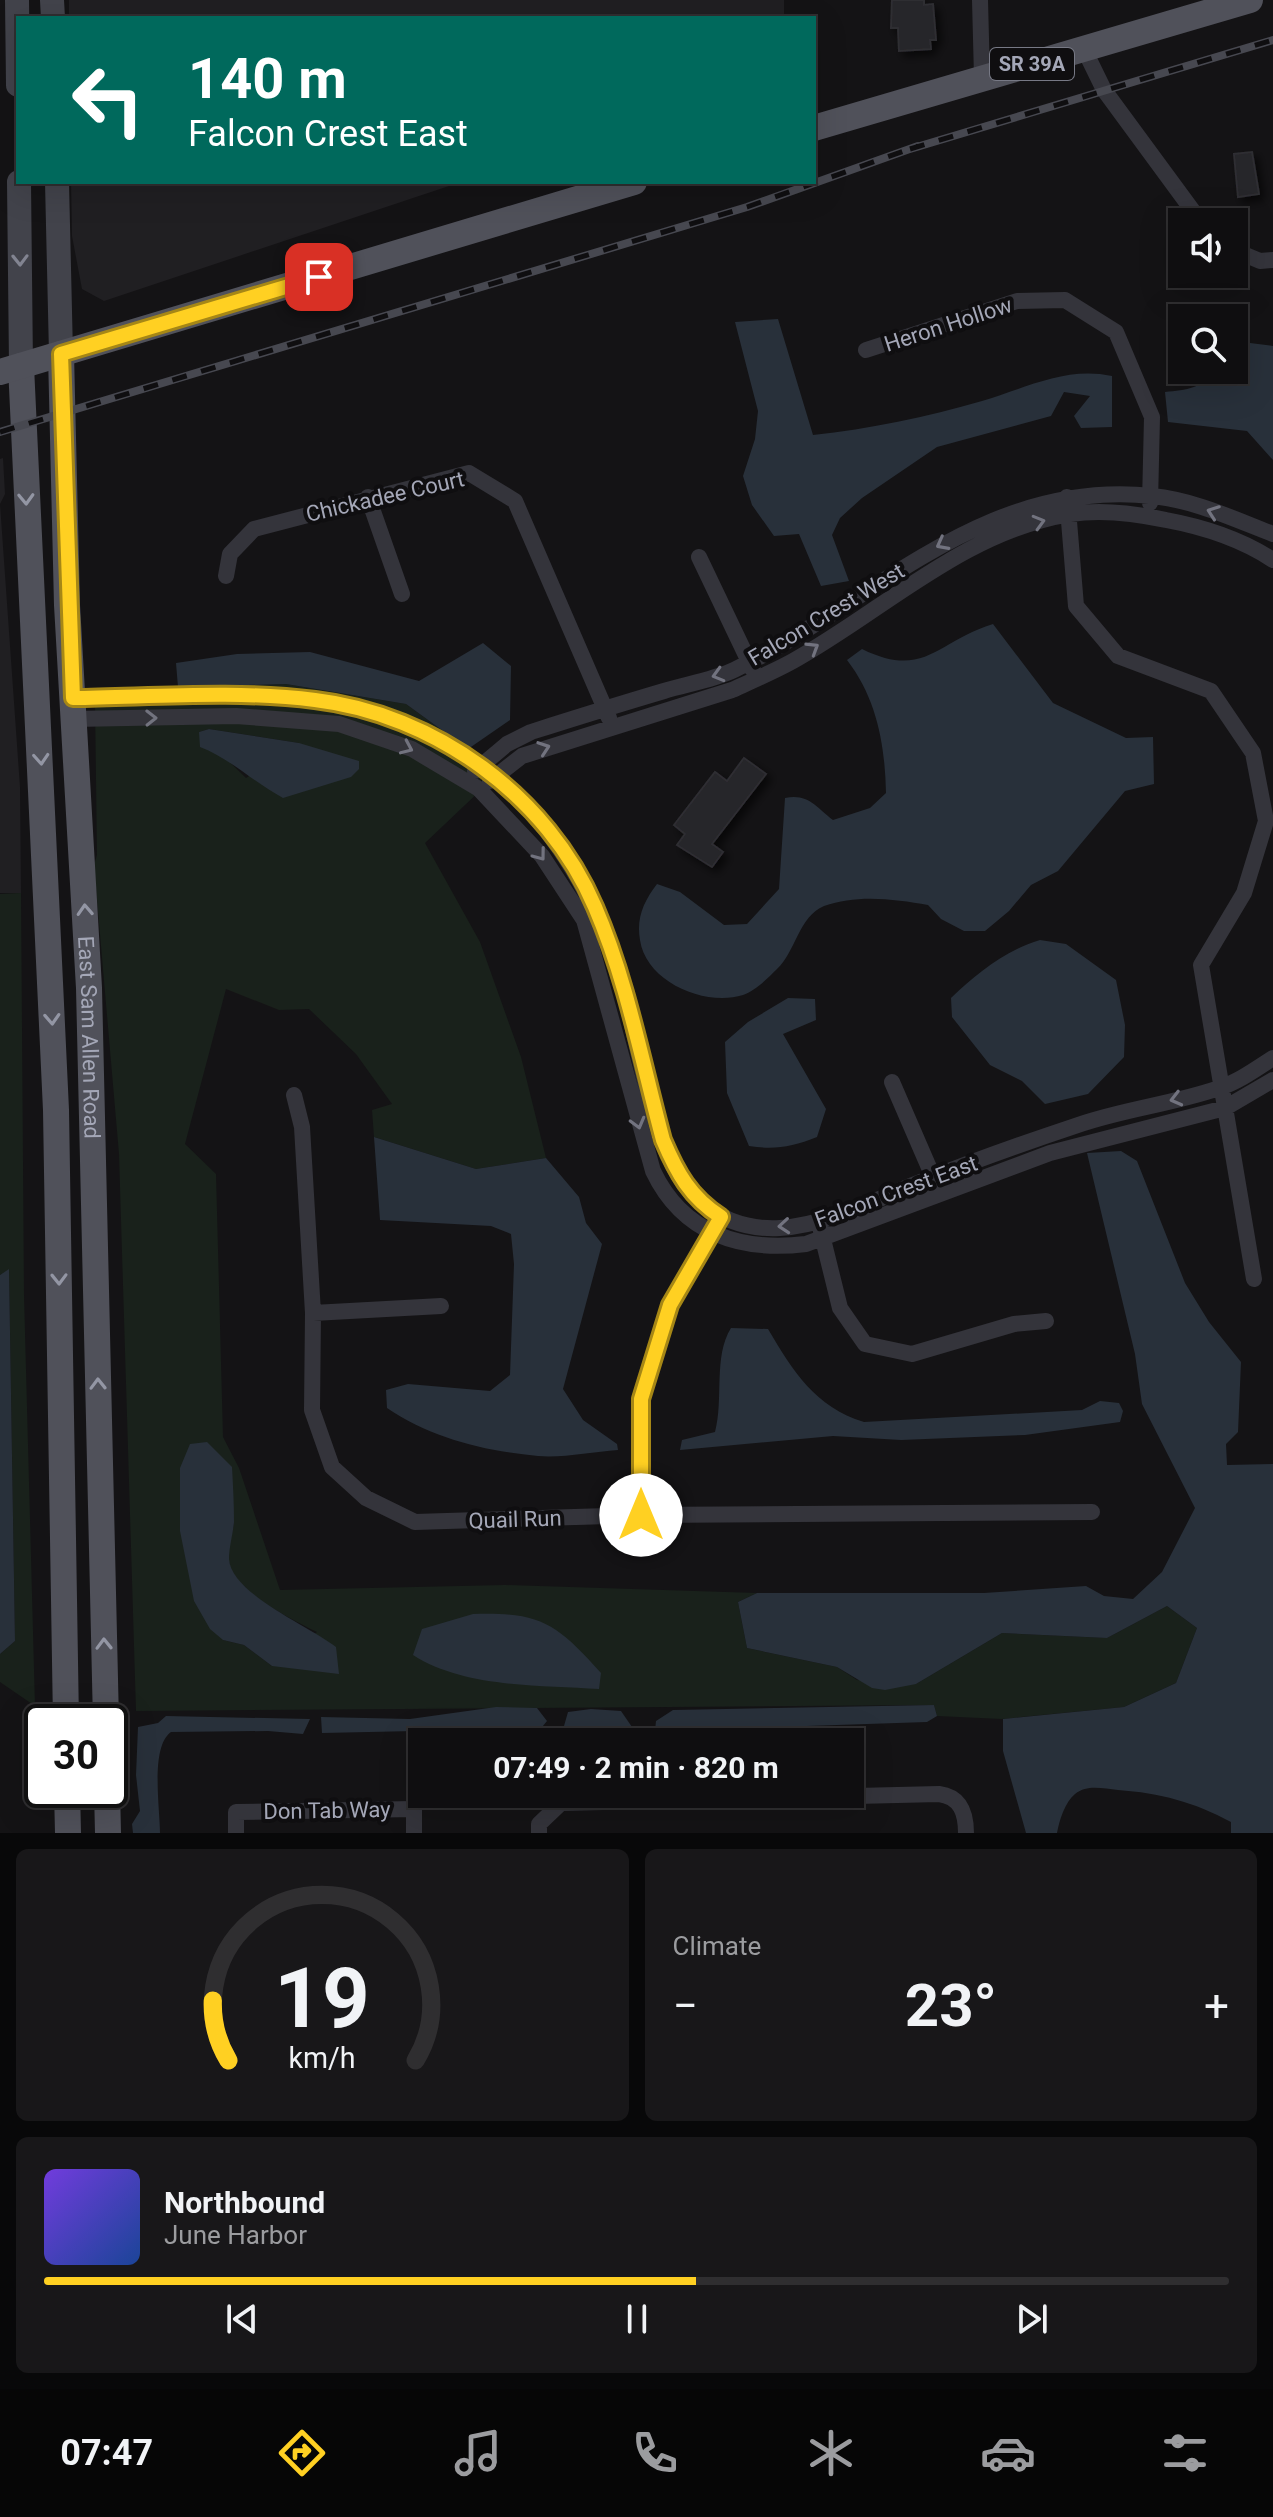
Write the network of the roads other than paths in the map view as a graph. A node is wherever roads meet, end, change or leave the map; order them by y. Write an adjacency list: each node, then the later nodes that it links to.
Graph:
1 (980, 0): 4 (street)
2 (1250, 0): 3 (main road, SR 39A)
3 (1084, 49): 4 (main road, SR 39A); 9 (street)
4 (982, 77): 5 (main road, SR 39A)
5 (816, 127)
6 (19, 184): 14 (street, one-way to 14)
7 (57, 184): 13 (street)
8 (627, 184): 13 (main road)
9 (1191, 208)
10 (1248, 256): 11 (street)
11 (1273, 260)
12 (866, 350): 17 (street, Heron Hollow)
13 (61, 354): 14 (main road); 33 (main road, East Sam Allen Road)
14 (11, 369): 16 (main road)
15 (0, 416): 16 (main road)
16 (24, 448): 60 (main road, one-way to 60)
17 (1150, 495): 19 (street, Falcon Crest West); 21 (street, Heron Hollow); 22 (street, Falcon Crest West, one-way to 17)
18 (368, 497): 26 (street, Chickadee Court); 28 (street); 32 (street, Chickadee Court)
19 (1067, 497): 20 (street); 25 (street, Falcon Crest West, one-way to 25)
20 (1068, 514): 21 (street); 27 (street, one-way to 20); 43 (street)
21 (1150, 516): 24 (street)
22 (1273, 535): 24 (street)
23 (699, 557): 29 (street)
24 (1268, 557)
25 (914, 560): 27 (street); 29 (street, Falcon Crest West)
26 (226, 576)
27 (926, 576): 30 (street, one-way to 27)
28 (402, 594)
29 (750, 661): 30 (street); 32 (street, Falcon Crest West, one-way to 32)
30 (757, 679): 35 (street)
31 (286, 697): 33 (street, Falcon Crest East); 34 (street); 36 (street, Falcon Crest East)
32 (606, 708): 35 (street, Chickadee Court); 36 (street, Falcon Crest West)
33 (73, 709): 34 (street, Falcon Crest East, one-way to 34); 61 (main road, East Sam Allen Road, one-way to 33)
34 (283, 717): 38 (street, Falcon Crest East, one-way to 38)
35 (612, 727): 37 (street, one-way to 35)
36 (482, 764): 37 (street, Falcon Crest East); 38 (street, Falcon Crest West)
37 (496, 777): 38 (street); 42 (street, Falcon Crest East)
38 (472, 785): 44 (street, Falcon Crest East, one-way to 44)
39 (1273, 1058): 43 (street, Falcon Crest East)
40 (1273, 1080): 46 (street, Falcon Crest East)
41 (892, 1082): 49 (street)
42 (648, 1086): 44 (street); 51 (street, Falcon Crest East)
43 (1222, 1087): 46 (street); 47 (street, Falcon Crest East, one-way to 47)
44 (630, 1091): 53 (street, Falcon Crest East, one-way to 53)
45 (294, 1095): 56 (street, Quail Run)
46 (1225, 1108): 48 (street, Falcon Crest East); 54 (street)
47 (1096, 1120): 48 (street); 49 (street, Falcon Crest East)
48 (1102, 1139): 50 (street, Falcon Crest East)
49 (933, 1177): 50 (street); 52 (street, Falcon Crest East)
50 (941, 1195): 52 (street, Falcon Crest East)
51 (721, 1217): 52 (street, Falcon Crest East, one-way to 51); 53 (street)
52 (821, 1230): 53 (street, Falcon Crest East); 57 (street)
53 (710, 1234): 59 (street)
54 (1254, 1279)
55 (441, 1306): 56 (street)
56 (313, 1313): 59 (street, Quail Run)
57 (1046, 1321)
58 (1092, 1512): 59 (street, Quail Run)
59 (641, 1515)
60 (66, 1704)
61 (106, 1704)
62 (67, 1808): 64 (main road)
63 (107, 1808): 65 (main road)
64 (68, 1833)
65 (108, 1833)
66 (236, 1833): 67 (street, Don Tab Way)
67 (414, 1833)
68 (539, 1833): 69 (street)
69 (966, 1833)

